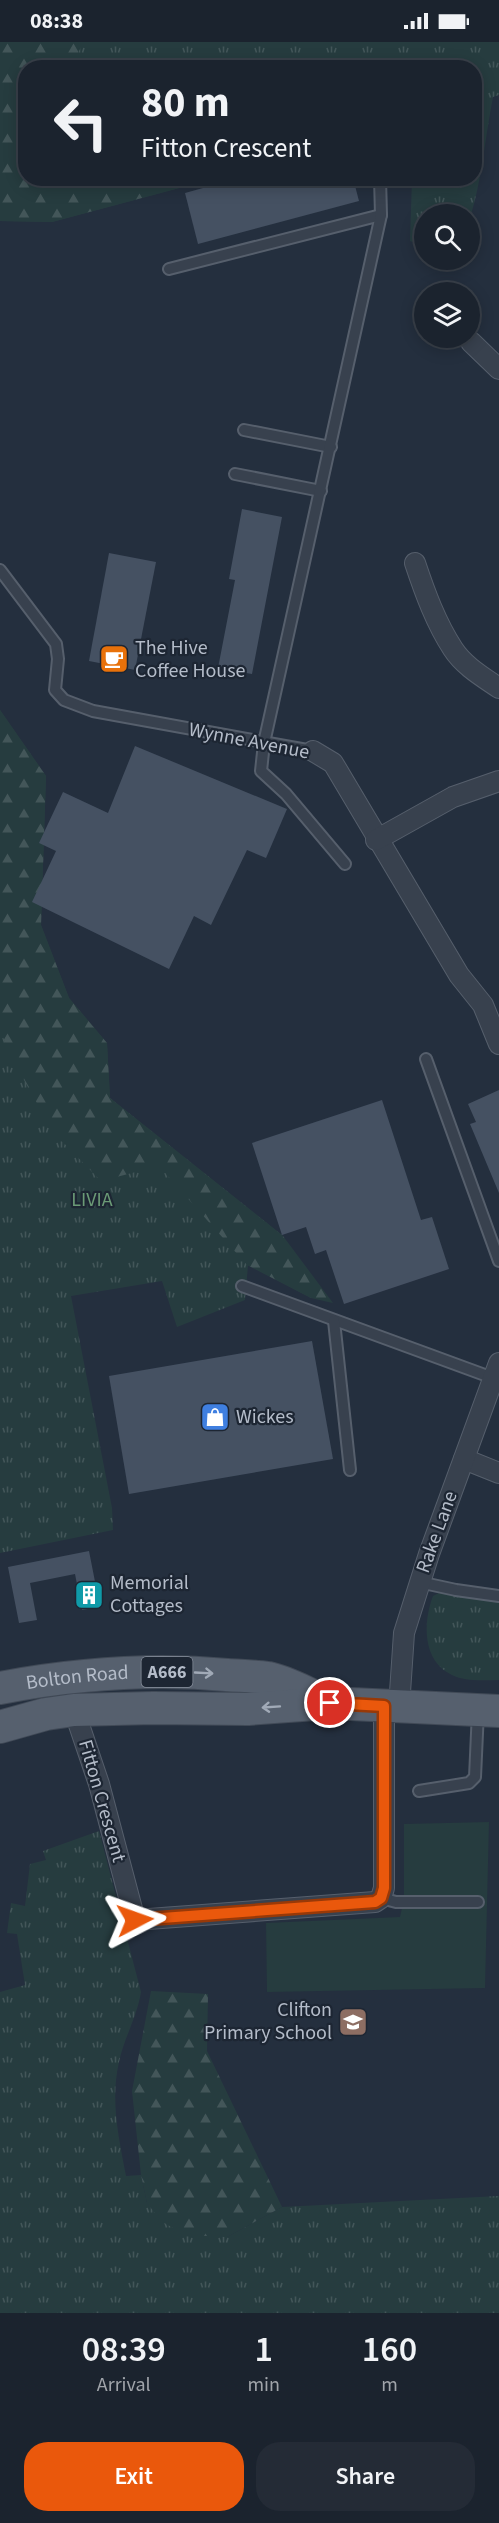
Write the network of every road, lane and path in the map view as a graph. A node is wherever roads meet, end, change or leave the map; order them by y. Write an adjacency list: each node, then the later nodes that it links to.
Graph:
1 (380, 186): 2 (lane)
2 (381, 215): 3 (lane); 7 (lane)
3 (169, 269)
4 (477, 348): 5 (street)
5 (499, 369)
6 (244, 430): 7 (lane)
7 (331, 447): 9 (lane)
8 (235, 474): 9 (lane)
9 (321, 491): 13 (lane)
10 (415, 563): 12 (street)
11 (0, 570): 13 (lane, Wynne Avenue)
12 (499, 688)
13 (264, 743): 14 (lane, Wynne Avenue); 17 (lane)
14 (313, 751): 16 (street, Wynne Avenue)
15 (499, 781): 16 (street)
16 (376, 840): 18 (street, Wynne Avenue)
17 (345, 864)
18 (491, 1001): 19 (street, Wynne Avenue)
19 (499, 1044)
20 (426, 1059): 21 (lane)
21 (499, 1262)
22 (242, 1286): 23 (lane)
23 (334, 1321): 24 (lane); 26 (lane)
24 (496, 1371): 25 (street, Rake Lane)
25 (464, 1459): 27 (street); 28 (street, Rake Lane)
26 (350, 1470)
27 (499, 1473)
28 (419, 1582): 29 (lane); 32 (street, Rake Lane)
29 (499, 1596)
30 (0, 1688): 31 (main road, Bolton Road / A666, one-way to 31)
31 (330, 1703): 32 (main road, Bolton Road / A666); 33 (main road, Bolton Road / A666, one-way to 33)
32 (391, 1706): 34 (main road, Bolton Road / A666); 37 (street)
33 (74, 1710): 35 (main road, Bolton Road / A666); 37 (street, Fitton Crescent)
34 (488, 1711): 36 (lane)
35 (0, 1727)
36 (419, 1791)
37 (381, 1898): 38 (lane)
38 (478, 1902)

